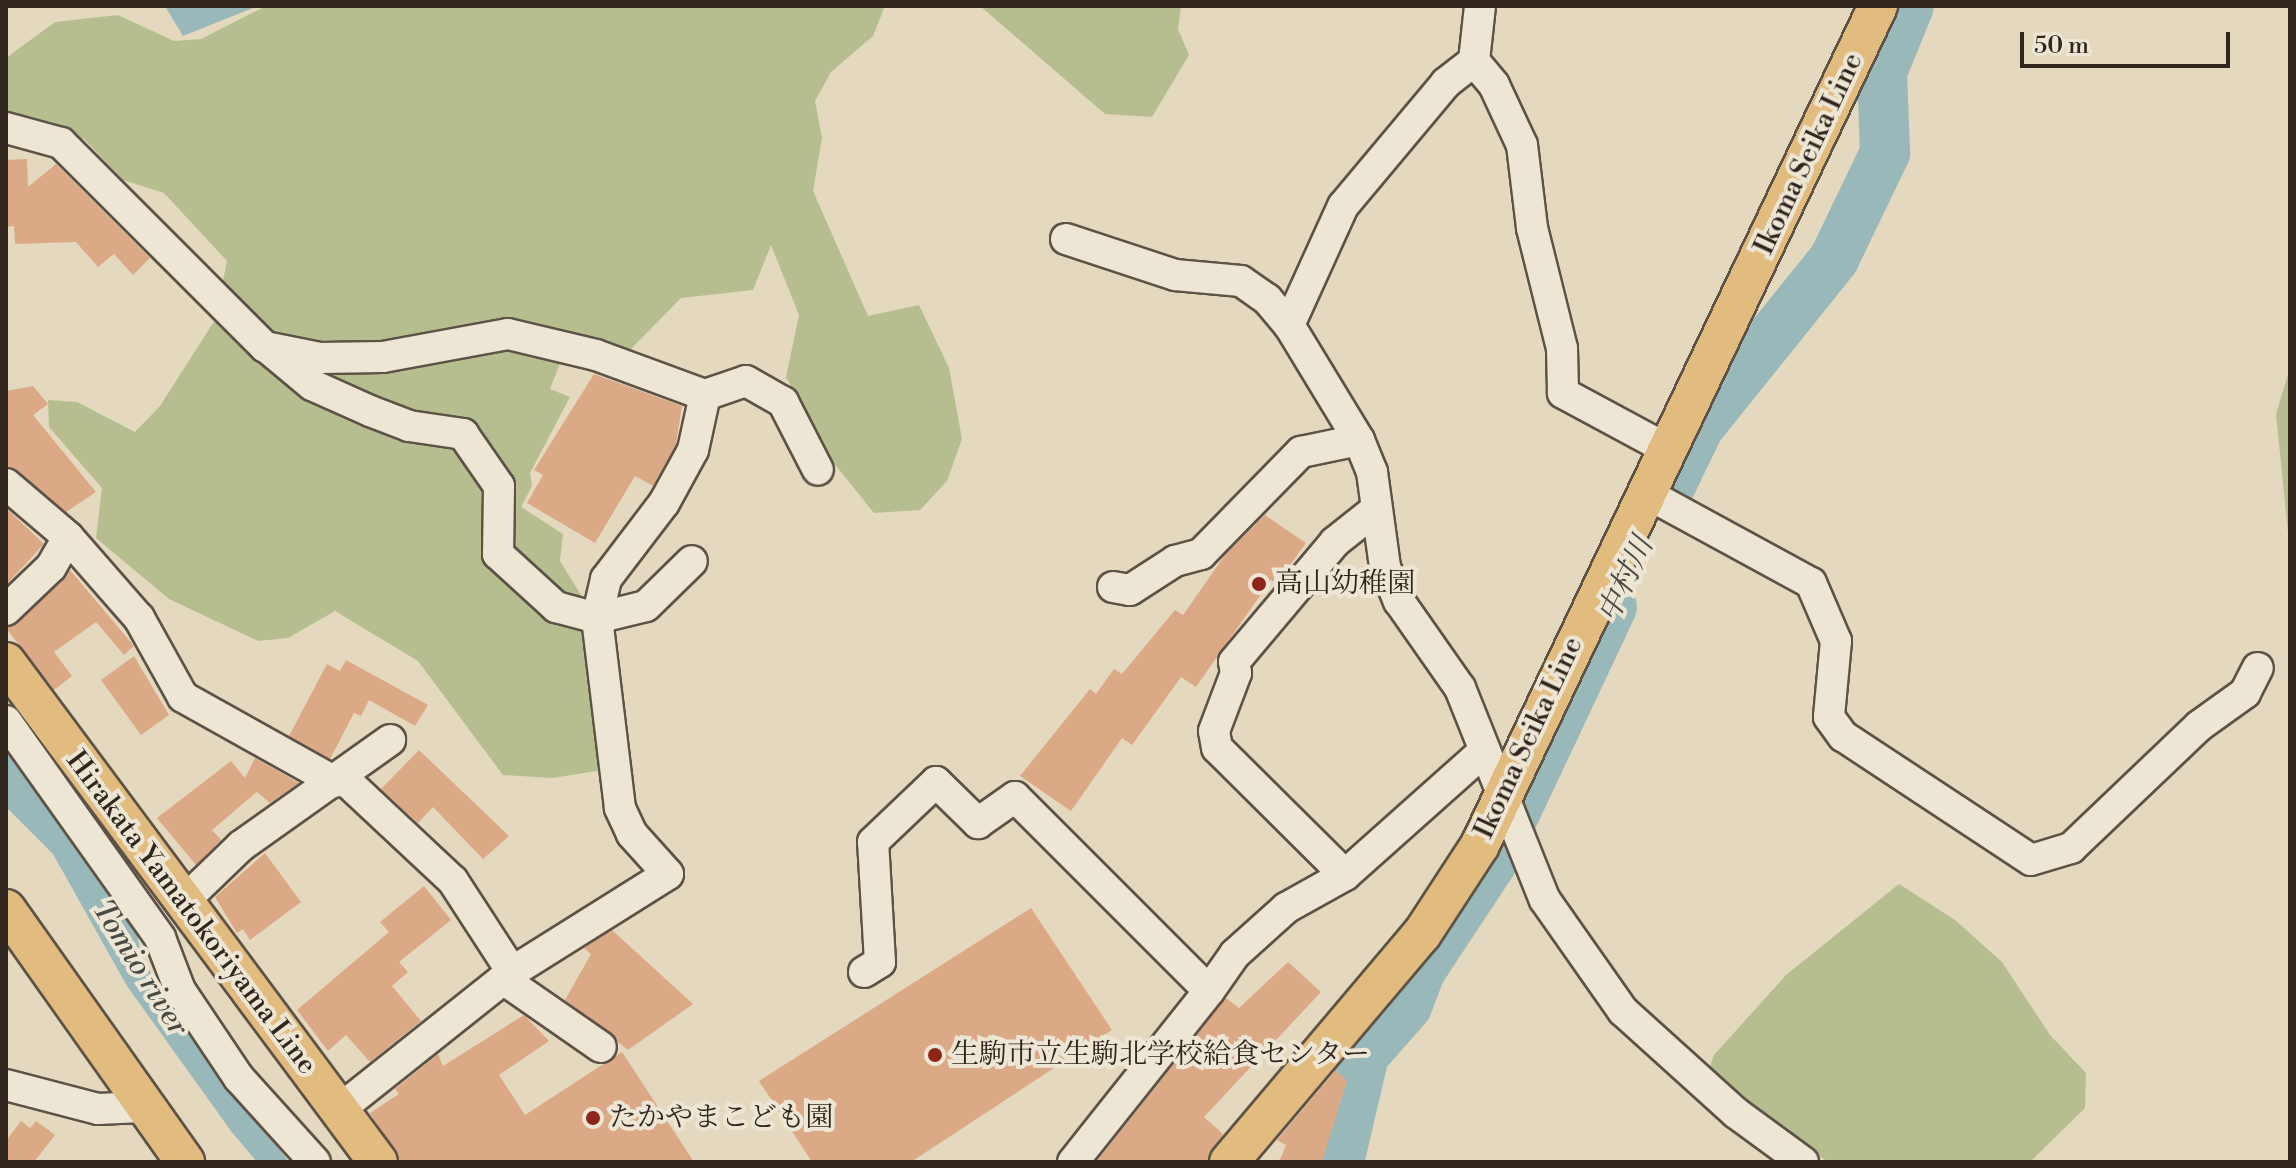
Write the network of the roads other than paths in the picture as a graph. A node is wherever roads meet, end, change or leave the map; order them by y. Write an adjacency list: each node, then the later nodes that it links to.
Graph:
1 (1878, 6): 10 (main road, Ikoma Seika Line)
2 (1470, 11): 3 (street)
3 (1474, 61): 6 (street); 10 (street)
4 (6, 128): 7 (street)
5 (1066, 239): 6 (street)
6 (1289, 325): 9 (street)
7 (265, 347): 8 (street); 19 (street)
8 (705, 395): 11 (street); 19 (street)
9 (1359, 440): 14 (street); 17 (street)
10 (1665, 448): 13 (main road, Ikoma Seika Line)
11 (818, 470)
12 (6, 484): 15 (street)
13 (1644, 492): 21 (street); 26 (main road, Ikoma Seika Line)
14 (1374, 511): 24 (street); 27 (street)
15 (68, 537): 18 (street); 25 (street)
16 (692, 561): 19 (street)
17 (1113, 587)
18 (6, 610)
19 (597, 618): 31 (street)
20 (6, 662): 28 (main road, Hirakata Yamatokoriyama Line)
21 (2258, 668)
22 (6, 721): 38 (street)
23 (390, 740): 25 (street)
24 (1484, 751): 26 (street); 27 (street)
25 (339, 780): 28 (street); 31 (street)
26 (1506, 810): 41 (main road, Ikoma Seika Line); 42 (street)
27 (1345, 875): 32 (street)
28 (183, 902): 36 (main road, Hirakata Yamatokoriyama Line)
29 (6, 909): 35 (main road)
30 (864, 972): 32 (street)
31 (508, 975): 33 (street); 36 (street)
32 (1209, 991): 40 (street)
33 (601, 1047)
34 (6, 1085): 35 (street)
35 (142, 1107): 37 (main road)
36 (340, 1109): 39 (main road, Hirakata Yamatokoriyama Line)
37 (185, 1162)
38 (315, 1162)
39 (378, 1162)
40 (1073, 1162)
41 (1229, 1162)
42 (1803, 1162)

